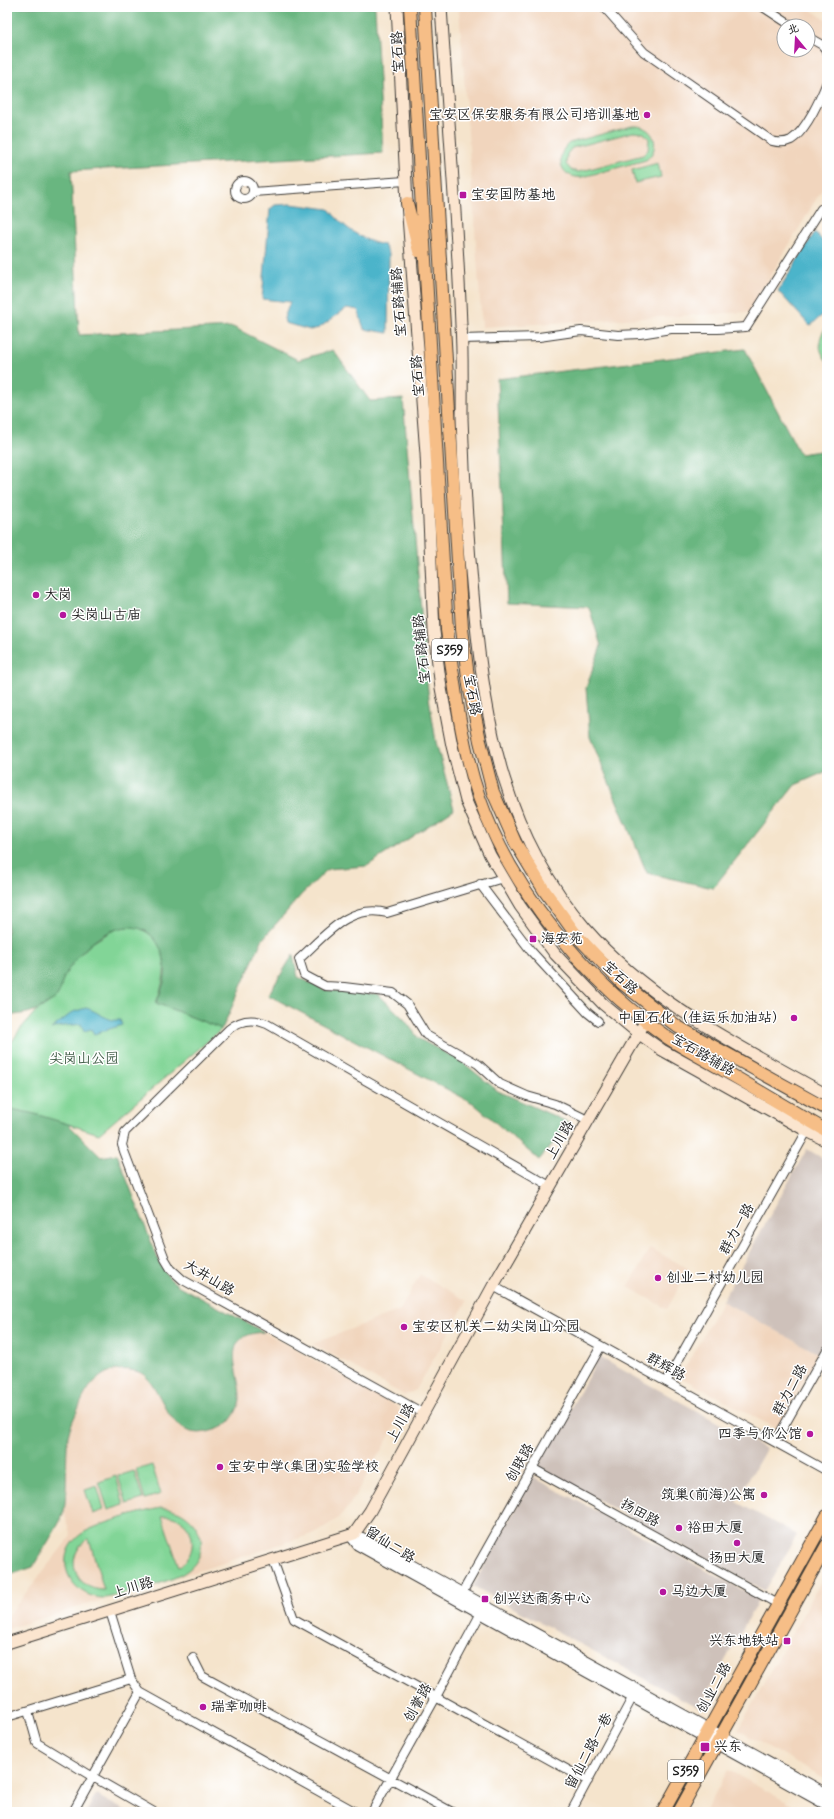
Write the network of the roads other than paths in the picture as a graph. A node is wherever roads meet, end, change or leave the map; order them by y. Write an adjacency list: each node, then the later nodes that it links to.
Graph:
1 (397, 7): 11 (main road, 宝石路辅路)
2 (410, 7): 15 (main road, 宝石路 / S359)
3 (425, 7): 19 (main road, 宝石路 / S359)
4 (441, 7): 16 (main road, 宝石路辅路)
5 (604, 7): 10 (street)
6 (763, 7): 7 (street)
7 (780, 18)
8 (816, 42): 9 (street)
9 (827, 51)
10 (827, 82)
11 (405, 181): 12 (street); 13 (main road, 宝石路辅路)
12 (253, 192)
13 (407, 204): 15 (main road); 17 (main road, 宝石路辅路)
14 (821, 209): 16 (street)
15 (426, 277): 21 (main road, 宝石路 / S359)
16 (462, 339): 23 (main road, 宝石路辅路)
17 (503, 878): 18 (street); 22 (main road, 宝石路辅路)
18 (480, 884): 20 (street); 25 (street)
19 (653, 1008): 21 (main road, 上川路); 24 (main road, 宝石路 / S359)
20 (598, 1021)
21 (645, 1021): 22 (main road, 上川路); 27 (main road, 宝石路 / S359)
22 (638, 1033): 25 (main road, 上川路); 26 (main road, 宝石路辅路)
23 (827, 1094)
24 (827, 1109)
25 (588, 1120): 29 (main road, 上川路)
26 (806, 1131): 28 (main road, 宝石路辅路); 33 (street, 群力一路)
27 (827, 1131)
28 (827, 1141)
29 (550, 1186): 30 (main road, 上川路); 34 (street, 大井山路)
30 (493, 1286): 31 (street, 群辉路); 34 (main road, 上川路)
31 (601, 1346): 33 (street, 群辉路); 36 (street, 创联路)
32 (827, 1350): 35 (street, 群力二路)
33 (666, 1382): 35 (street, 群辉路)
34 (423, 1413): 39 (main road, 上川路)
35 (775, 1442): 37 (street, 群辉路)
36 (532, 1468): 42 (street, 创联路); 43 (street, 扬田路)
37 (827, 1471)
38 (827, 1516): 43 (main road, 创业二路 / S359)
39 (351, 1536): 41 (main road, 上川路); 42 (street, 留仙二路); 44 (street, 留仙二路)
40 (827, 1545): 55 (main road, 创业二路 / S359)
41 (273, 1560): 45 (main road, 上川路); 50 (street)
42 (462, 1593): 44 (street, 留仙二路)
43 (778, 1604): 54 (main road, 创业二路 / S359)
44 (483, 1609): 50 (street, 创誉路); 54 (street, 留仙二路)
45 (110, 1610): 46 (main road, 上川路); 48 (street)
46 (7, 1643)
47 (193, 1658): 57 (street)
48 (131, 1679): 49 (street); 52 (street)
49 (140, 1692): 56 (street); 63 (street)
50 (436, 1697): 57 (street, 创誉路); 58 (street)
51 (630, 1702): 58 (street, 留仙二路一巷)
52 (28, 1711): 53 (street); 56 (street)
53 (7, 1718)
54 (706, 1733): 55 (street, 留仙二路); 67 (main road, 创业二路 / S359)
55 (719, 1740): 59 (street, 留仙二路); 60 (street, 留仙二路); 68 (main road, 创业二路 / S359)
56 (92, 1777): 61 (street); 62 (street)
57 (390, 1779): 64 (street, 创誉路); 65 (street)
58 (588, 1781): 66 (street, 留仙二路一巷)
59 (827, 1794)
60 (827, 1805)
61 (73, 1812)
62 (154, 1812)
63 (356, 1812)
64 (372, 1812)
65 (452, 1812)
66 (571, 1812)
67 (663, 1812)
68 (680, 1812)

